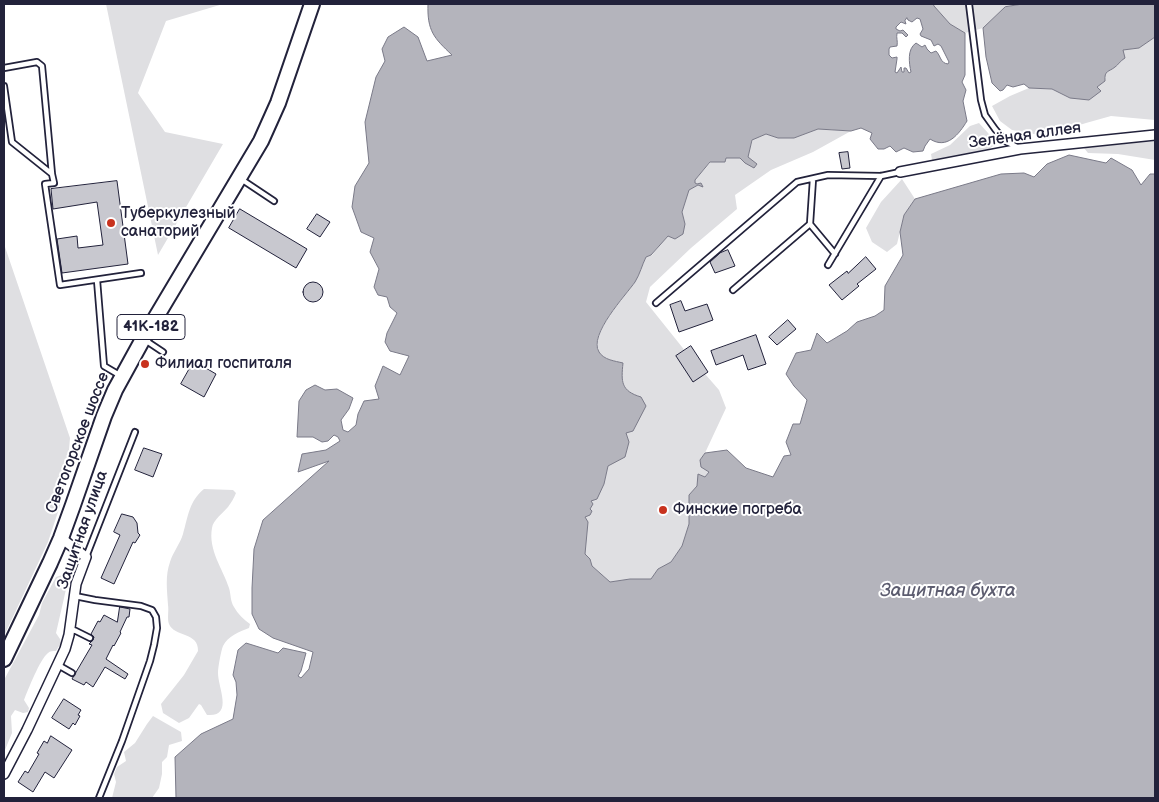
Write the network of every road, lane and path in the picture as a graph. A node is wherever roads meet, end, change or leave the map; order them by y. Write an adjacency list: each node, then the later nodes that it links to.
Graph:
1 (312, 4): 10 (main road, Светогорское шоссе / 41К-182)
2 (968, 4): 6 (lane)
3 (4, 68): 8 (lane)
4 (4, 86): 8 (lane)
5 (1155, 135): 6 (street, Зелёная аллея)
6 (1020, 149): 7 (street, Зелёная аллея)
7 (900, 172): 9 (lane)
8 (52, 174): 17 (lane)
9 (881, 176): 11 (lane); 14 (lane)
10 (240, 178): 12 (lane); 20 (main road, Светогорское шоссе / 41К-182)
11 (813, 179): 13 (lane); 19 (lane)
12 (274, 201)
13 (810, 224): 14 (lane); 18 (lane)
14 (835, 254): 15 (lane)
15 (828, 264)
16 (141, 273): 17 (lane)
17 (97, 280): 22 (lane)
18 (733, 290)
19 (656, 303)
20 (143, 339): 21 (lane); 22 (main road, Светогорское шоссе / 41К-182)
21 (163, 352)
22 (122, 376): 24 (main road, Светогорское шоссе / 41К-182)
23 (134, 432): 25 (lane, Защитная улица)
24 (61, 538): 25 (street); 29 (main road, Светогорское шоссе / 41К-182)
25 (86, 557): 26 (street, Защитная улица)
26 (75, 596): 27 (street, Защитная улица); 33 (lane)
27 (70, 629): 28 (lane); 30 (street, Защитная улица)
28 (90, 638)
29 (4, 658)
30 (58, 665): 31 (lane); 32 (street, Защитная улица)
31 (72, 672)
32 (4, 774)
33 (99, 798)

